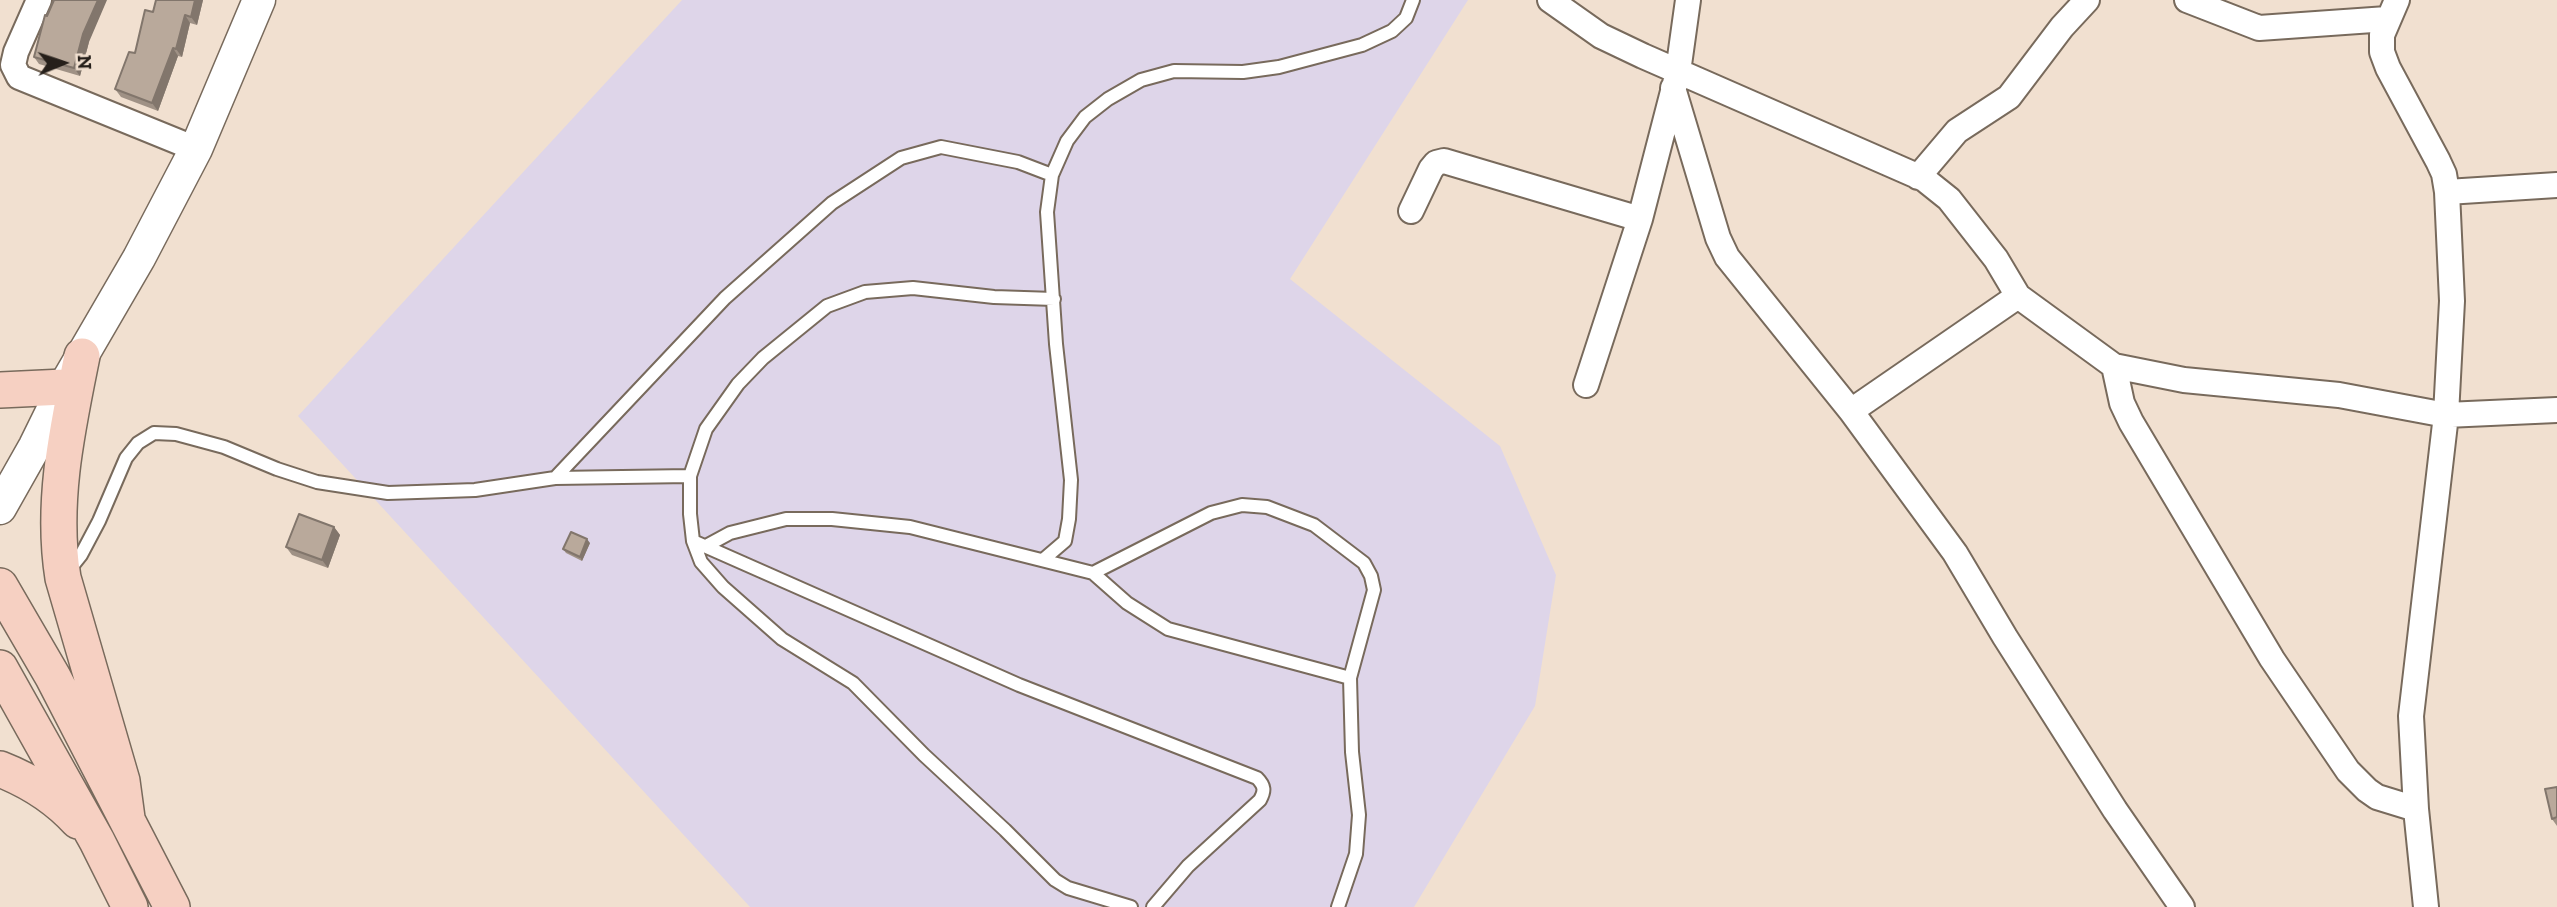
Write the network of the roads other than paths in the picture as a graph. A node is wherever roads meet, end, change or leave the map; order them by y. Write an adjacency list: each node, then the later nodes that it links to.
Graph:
1 (39, 0): 10 (street)
2 (259, 0): 10 (street)
3 (1413, 0): 11 (lane)
4 (1550, 0): 9 (street)
5 (1688, 0): 9 (street)
6 (2087, 0): 12 (street)
7 (2187, 0): 8 (street)
8 (2392, 9): 14 (street)
9 (1676, 80): 12 (street); 16 (street); 25 (street)
10 (196, 149): 19 (street)
11 (1052, 176): 18 (lane); 28 (lane)
12 (1918, 177): 17 (street)
13 (2557, 185): 14 (street)
14 (2447, 192): 26 (street)
15 (1411, 211): 16 (street)
16 (1640, 219): 21 (street)
17 (2018, 296): 20 (street); 25 (street)
18 (1054, 299): 27 (lane); 32 (lane)
19 (82, 356): 22 (street); 34 (main road)
20 (2114, 366): 26 (street); 39 (street)
21 (1586, 385)
22 (64, 387): 23 (main road); 29 (street)
23 (0, 390)
24 (2557, 410): 26 (street)
25 (1851, 411): 47 (street)
26 (2446, 415): 39 (street)
27 (690, 475): 28 (lane); 30 (lane)
28 (555, 478): 34 (lane)
29 (0, 508)
30 (693, 541): 31 (lane); 44 (lane)
31 (706, 547): 32 (lane); 45 (lane)
32 (1044, 559): 33 (lane)
33 (1093, 573): 37 (lane); 37 (lane)
34 (62, 578): 40 (main road)
35 (0, 586): 40 (main road)
36 (0, 668): 41 (main road)
37 (1350, 678): 46 (lane)
38 (0, 769): 41 (main road)
39 (2416, 809): 48 (street)
40 (127, 818): 43 (main road)
41 (97, 841): 42 (main road)
42 (130, 907)
43 (172, 907)
44 (1131, 907)
45 (1153, 907)
46 (1338, 907)
47 (2182, 907)
48 (2426, 907)

